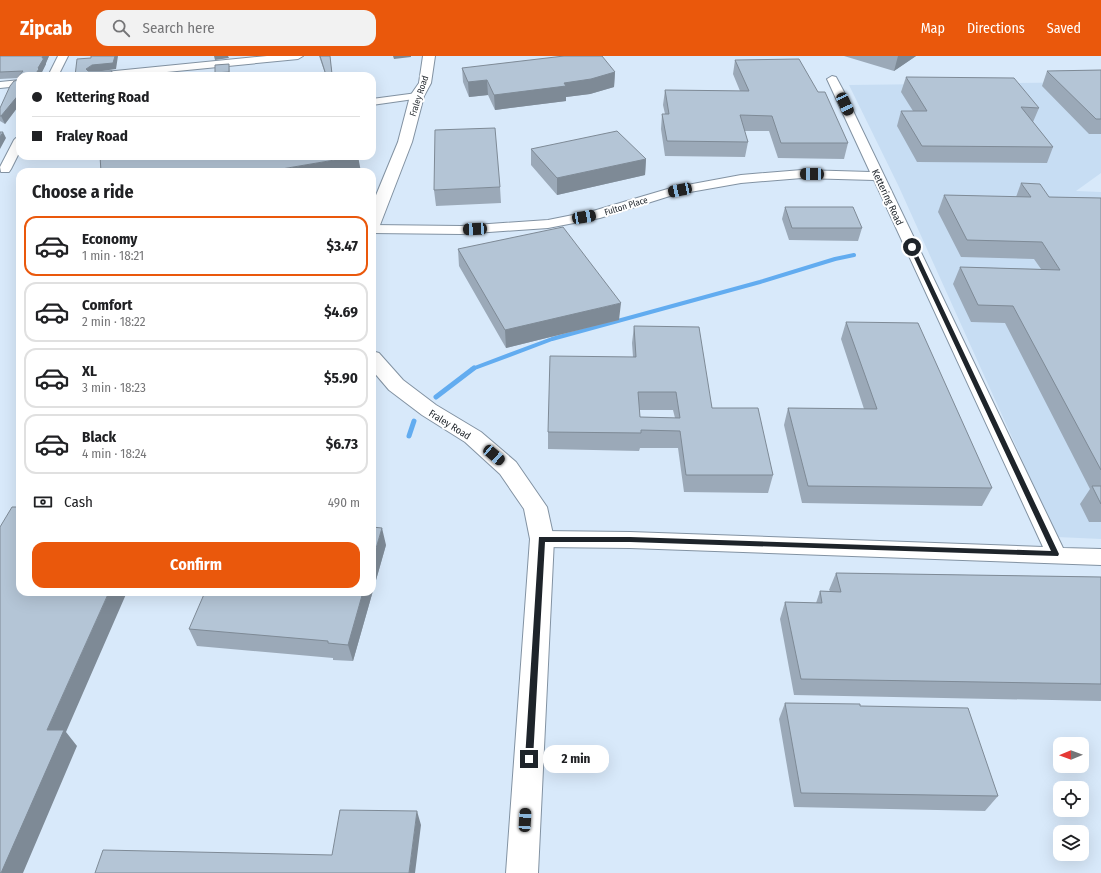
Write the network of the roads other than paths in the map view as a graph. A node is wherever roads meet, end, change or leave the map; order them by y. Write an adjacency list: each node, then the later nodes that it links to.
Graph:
1 (63, 56): 4 (street)
2 (298, 56): 5 (street)
3 (429, 56): 9 (street, Fraley Road)
4 (55, 72)
5 (136, 72)
6 (832, 79): 13 (street, Kettering Road)
7 (16, 83): 8 (street)
8 (0, 85)
9 (417, 96): 10 (street); 14 (street, Fraley Road)
10 (376, 101)
11 (16, 153): 12 (street)
12 (5, 169)
13 (878, 176): 15 (street, Fulton Place); 18 (street, Kettering Road)
14 (376, 215)
15 (376, 229)
16 (376, 362): 17 (street, Fraley Road)
17 (542, 539): 18 (street); 20 (street, Fraley Road)
18 (1056, 554): 19 (street)
19 (1101, 557)
20 (522, 873)

